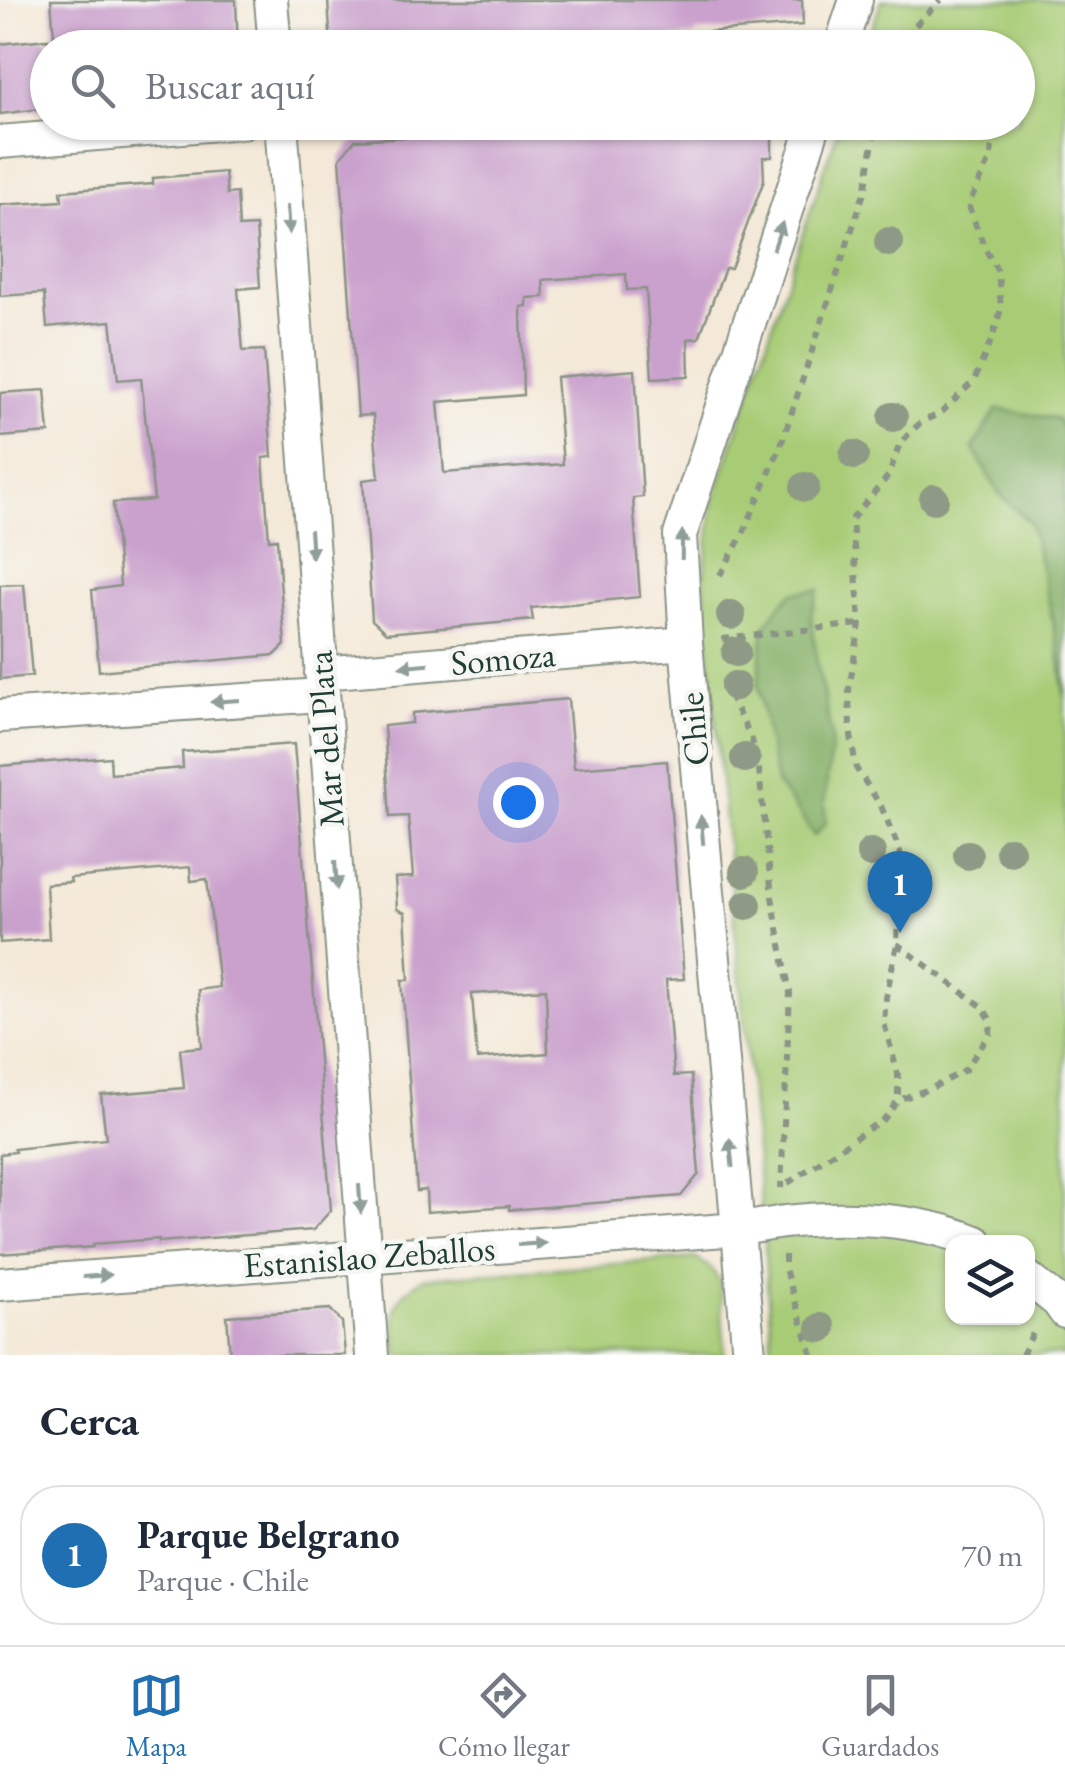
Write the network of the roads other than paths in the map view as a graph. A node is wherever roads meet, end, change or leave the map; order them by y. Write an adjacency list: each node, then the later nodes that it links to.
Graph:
1 (271, 0): 3 (street)
2 (856, 0): 4 (street)
3 (274, 30)
4 (846, 30)
5 (30, 140): 8 (street)
6 (282, 140): 10 (street, Mar del Plata, one-way to 10)
7 (809, 140): 9 (street, Chile, one-way to 7)
8 (0, 142)
9 (686, 642): 10 (street, Somoza, one-way to 10); 12 (street, Chile, one-way to 9)
10 (321, 684): 11 (street, Somoza, one-way to 11); 14 (street, Mar del Plata, one-way to 14)
11 (0, 716)
12 (739, 1228): 13 (street, Estanislao Zeballos); 14 (street, Estanislao Zeballos, one-way to 12); 19 (street, Chile)
13 (956, 1235)
14 (364, 1256): 15 (street, Estanislao Zeballos, one-way to 14); 18 (street, Mar del Plata)
15 (0, 1284)
16 (1035, 1284): 17 (street)
17 (1051, 1319)
18 (372, 1355)
19 (749, 1355)

